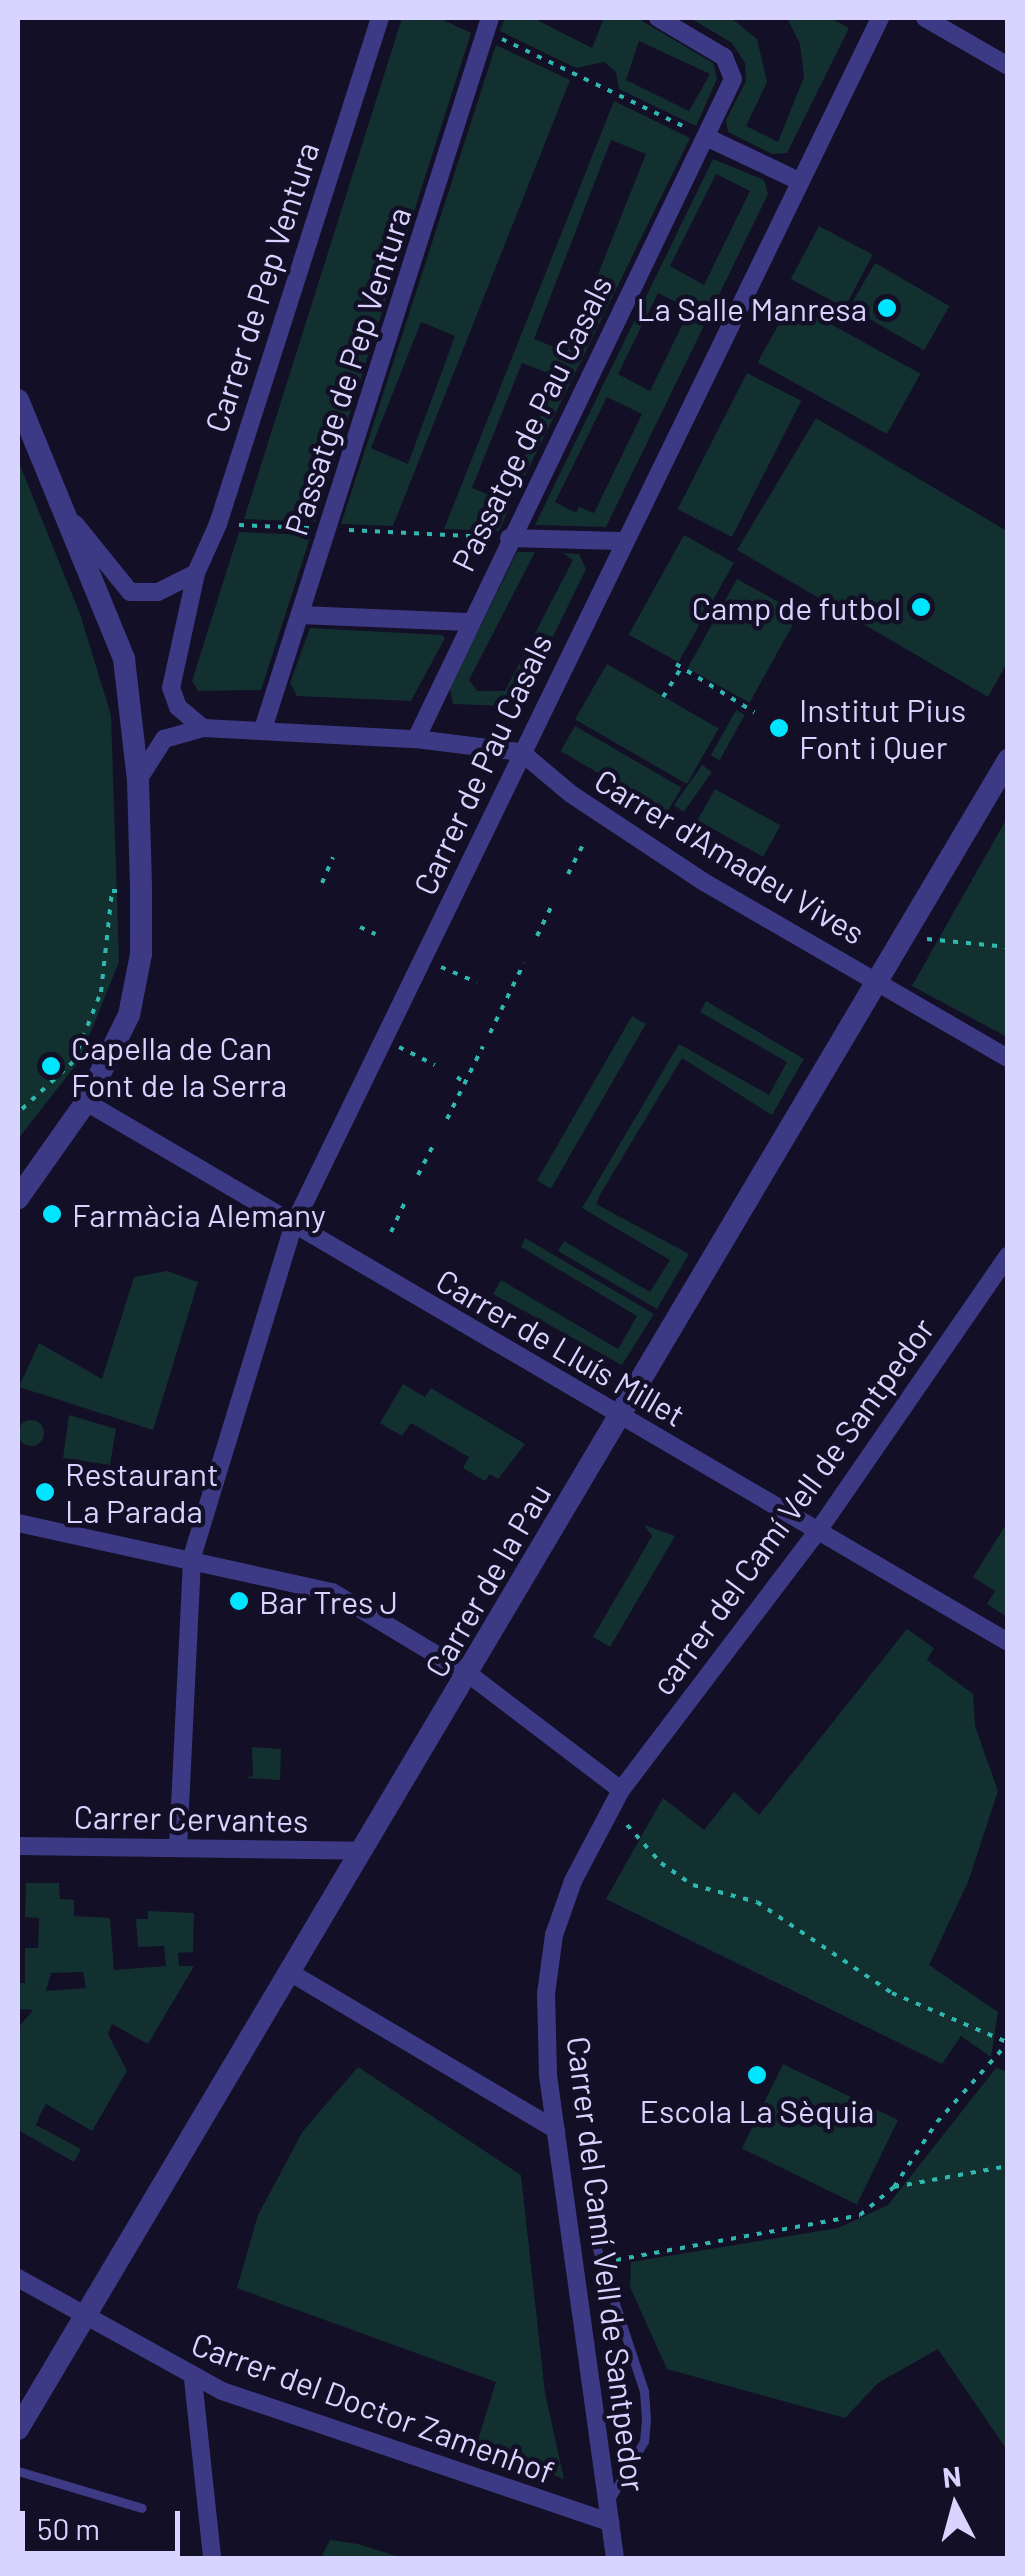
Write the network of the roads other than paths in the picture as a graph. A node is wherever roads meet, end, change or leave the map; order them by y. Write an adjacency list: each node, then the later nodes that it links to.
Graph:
1 (380, 18): 13 (street, Carrer de Pep Ventura)
2 (658, 18): 7 (street, Passatge de Pau Casals)
3 (880, 18): 8 (street, Carrer de Pau Casals)
4 (925, 18): 6 (street)
5 (488, 24): 14 (street, Passatge de Pep Ventura)
6 (1008, 66)
7 (706, 137): 8 (street); 11 (street, Passatge de Pau Casals)
8 (799, 180): 12 (street, Carrer de Pau Casals)
9 (18, 400): 10 (street)
10 (66, 512): 13 (street); 21 (street)
11 (509, 538): 12 (street); 15 (street, Passatge de Pau Casals)
12 (620, 541): 19 (street, Carrer de Pau Casals)
13 (196, 573): 16 (street, Carrer de Pep Ventura)
14 (301, 615): 15 (street); 17 (street, Passatge de Pep Ventura)
15 (466, 622): 18 (street, Passatge de Pau Casals)
16 (203, 728): 17 (street); 21 (street)
17 (262, 729): 18 (street)
18 (416, 739): 19 (street)
19 (521, 752): 22 (street, Carrer d'Amadeu Vives); 26 (street, Carrer de Pau Casals)
20 (1008, 760): 22 (street, Carrer de la Pau)
21 (138, 780): 24 (street)
22 (876, 980): 23 (street, Carrer d'Amadeu Vives); 28 (street, Carrer de la Pau)
23 (1008, 1058)
24 (86, 1102): 25 (street); 26 (street, Carrer de Lluís Millet)
25 (18, 1198)
26 (294, 1224): 28 (street, Carrer de Lluís Millet); 31 (street, Carrer de Pau Casals)
27 (1008, 1255): 30 (street, carrer del Camí Vell de Santpedor)
28 (618, 1418): 30 (street, Carrer de Lluís Millet); 33 (street, Carrer de la Pau)
29 (18, 1523): 31 (street)
30 (820, 1528): 32 (street, Carrer de Lluís Millet); 34 (street, carrer del Camí Vell de Santpedor)
31 (192, 1558): 33 (street); 36 (street, Carrer de Pau Casals)
32 (1008, 1642)
33 (470, 1676): 34 (street); 37 (street, Carrer de la Pau)
34 (617, 1797): 39 (street, Carrer del Camí Vell de Santpedor)
35 (18, 1846): 36 (street, Carrer Cervantes)
36 (178, 1846): 37 (street, Carrer Cervantes)
37 (363, 1851): 38 (street, Carrer de la Pau)
38 (290, 1973): 39 (street); 42 (street, Carrer de la Pau)
39 (556, 2130): 47 (street, Carrer del Camí Vell de Santpedor)
40 (596, 2246): 47 (lane)
41 (18, 2278): 42 (street, Carrer del Doctor Zamenhof)
42 (83, 2320): 43 (street, Carrer del Doctor Zamenhof); 44 (street, Carrer de la Pau)
43 (193, 2379): 47 (street, Carrer del Doctor Zamenhof); 48 (street)
44 (18, 2429)
45 (18, 2471): 46 (lane)
46 (142, 2508)
47 (608, 2512): 49 (street, Carrer del Camí Vell de Santpedor)
48 (212, 2558)
49 (615, 2558)

